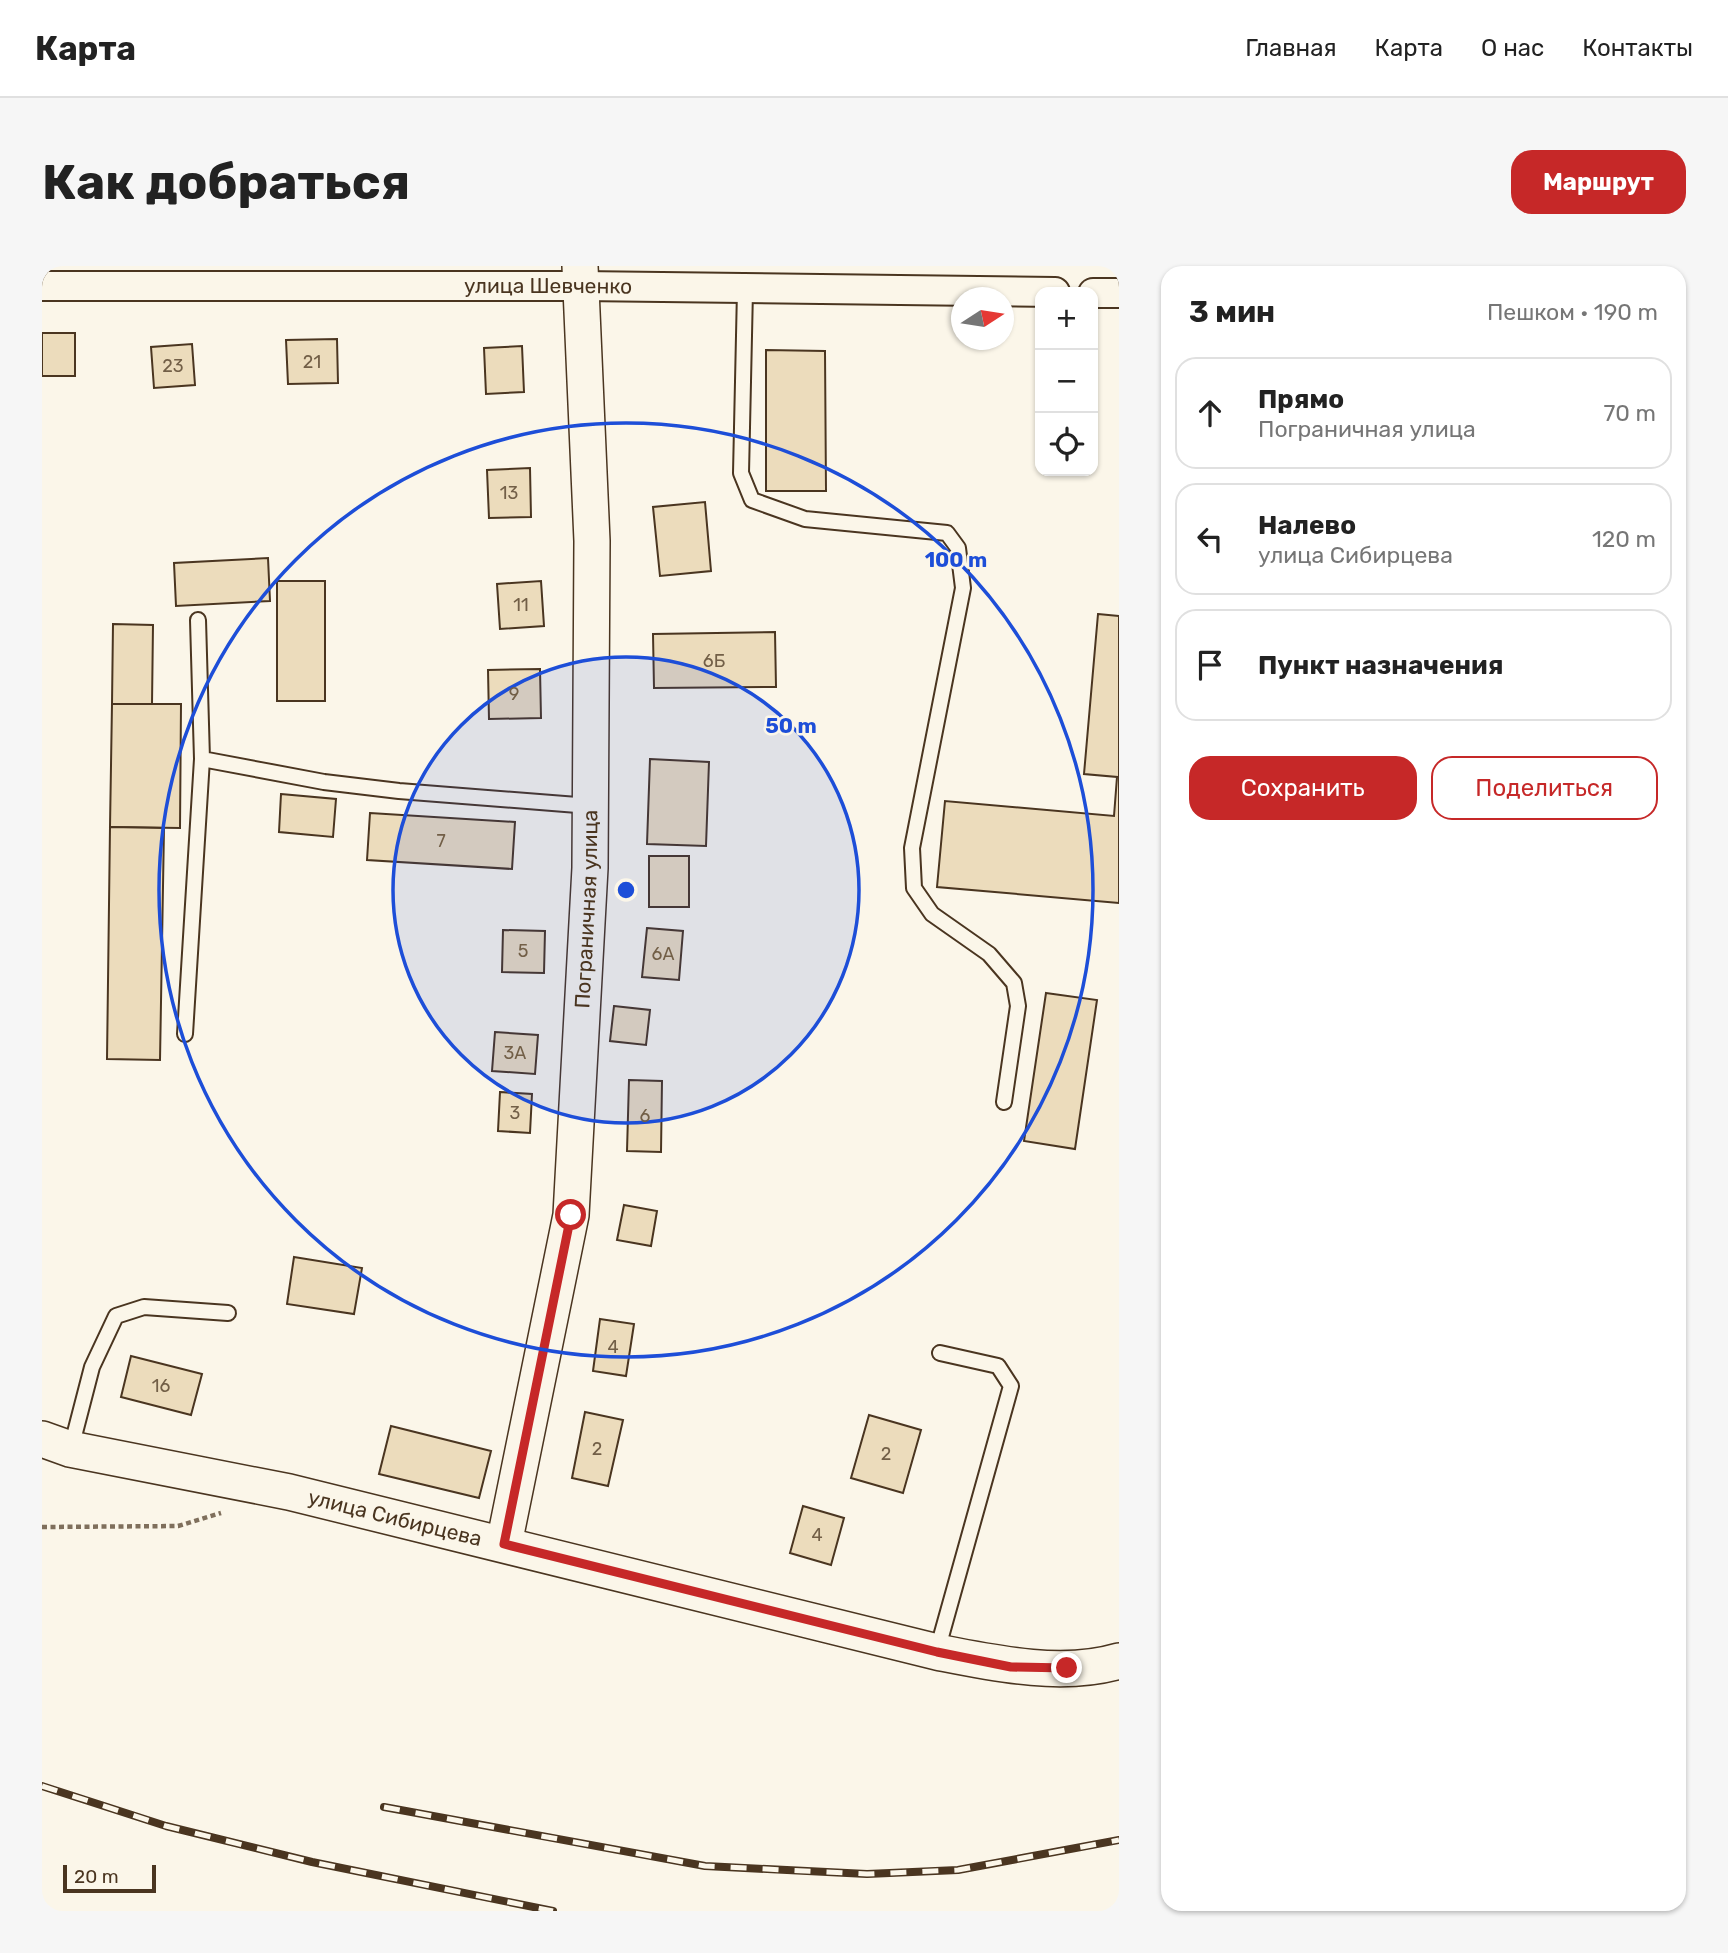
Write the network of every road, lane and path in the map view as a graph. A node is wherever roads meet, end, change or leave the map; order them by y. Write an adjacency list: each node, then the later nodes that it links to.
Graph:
1 (580, 276): 2 (street, улица Шевченко); 3 (street, улица Шевченко); 9 (street, Пограничная улица)
2 (42, 286)
3 (745, 290): 4 (street, улица Шевченко); 11 (lane)
4 (1035, 292)
5 (1098, 293): 6 (street)
6 (1119, 293)
7 (198, 620): 8 (lane)
8 (202, 760): 9 (lane); 10 (lane)
9 (590, 806): 17 (street, Пограничная улица)
10 (185, 1034)
11 (1004, 1102)
12 (228, 1313): 14 (lane)
13 (940, 1353): 18 (lane)
14 (56, 1444): 17 (street, улица Сибирцева)
15 (228, 1511): 16 (path)
16 (42, 1527)
17 (504, 1544): 18 (street, улица Сибирцева)
18 (937, 1652): 19 (street, улица Сибирцева)
19 (1119, 1661)

